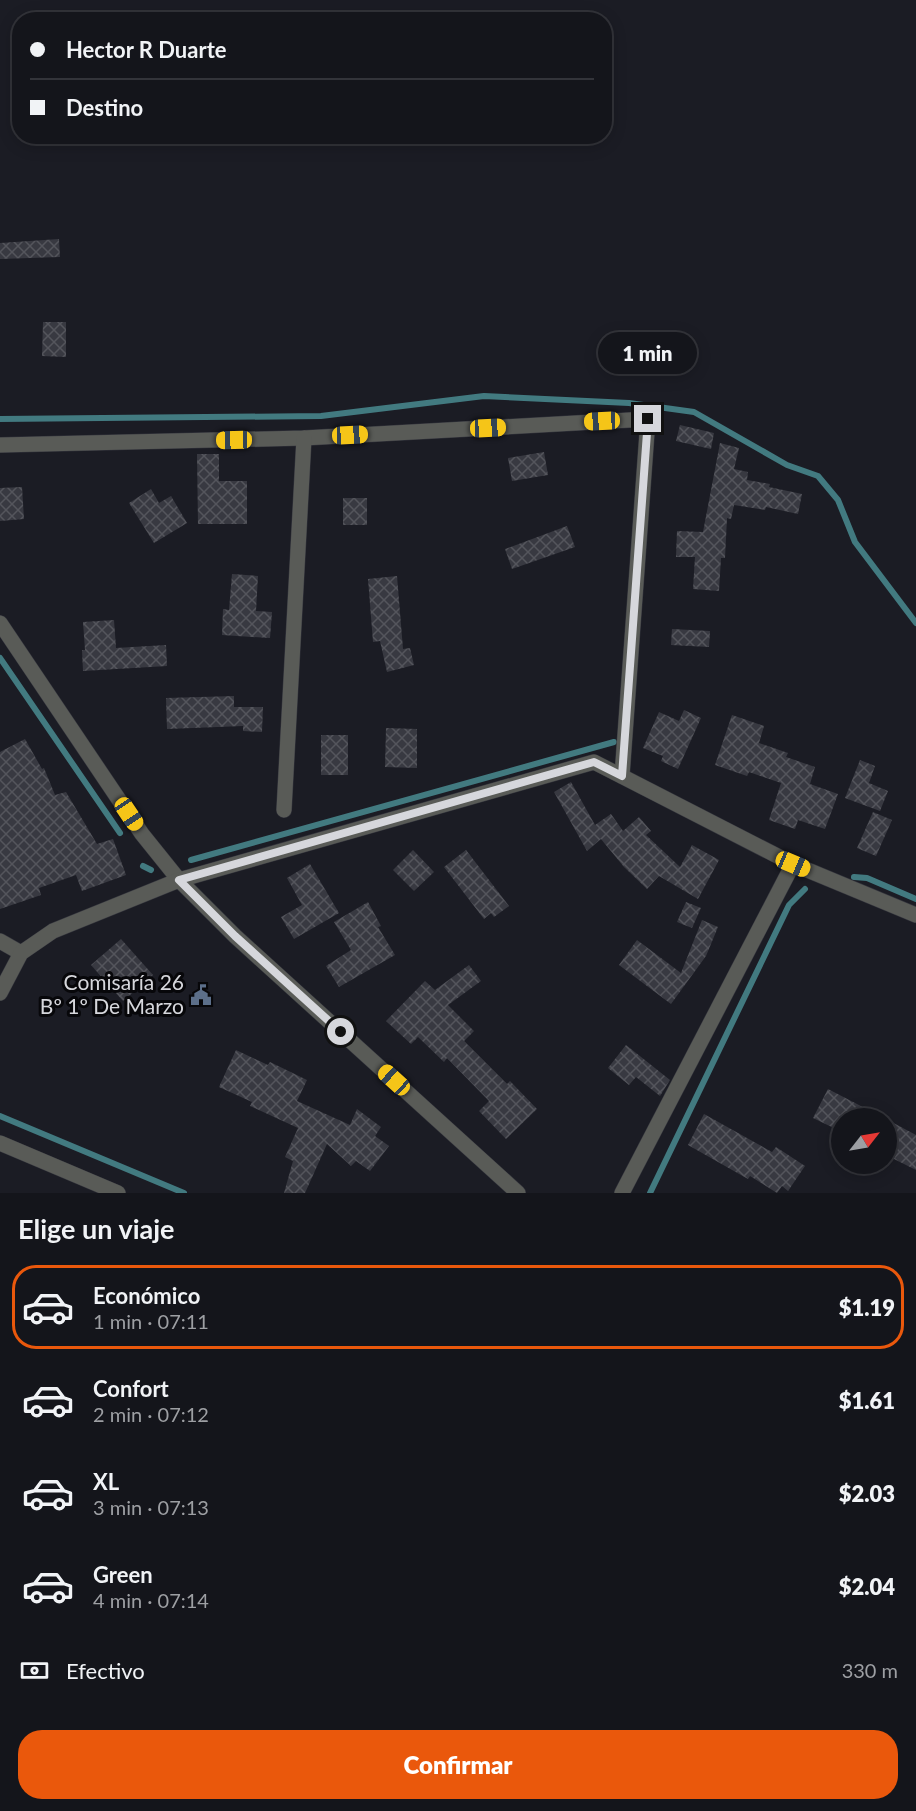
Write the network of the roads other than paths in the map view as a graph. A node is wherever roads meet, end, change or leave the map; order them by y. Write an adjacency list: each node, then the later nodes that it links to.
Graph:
1 (304, 438): 2 (street); 4 (street); 5 (street)
2 (0, 445)
3 (0, 623): 7 (street)
4 (622, 776): 6 (street); 7 (street)
5 (284, 810)
6 (793, 864): 8 (street); 15 (street)
7 (179, 880): 10 (street); 14 (street)
8 (916, 915)
9 (0, 940): 10 (street)
10 (21, 953): 11 (street)
11 (0, 993)
12 (0, 1143): 13 (street)
13 (118, 1193)
14 (518, 1193)
15 (622, 1193)

